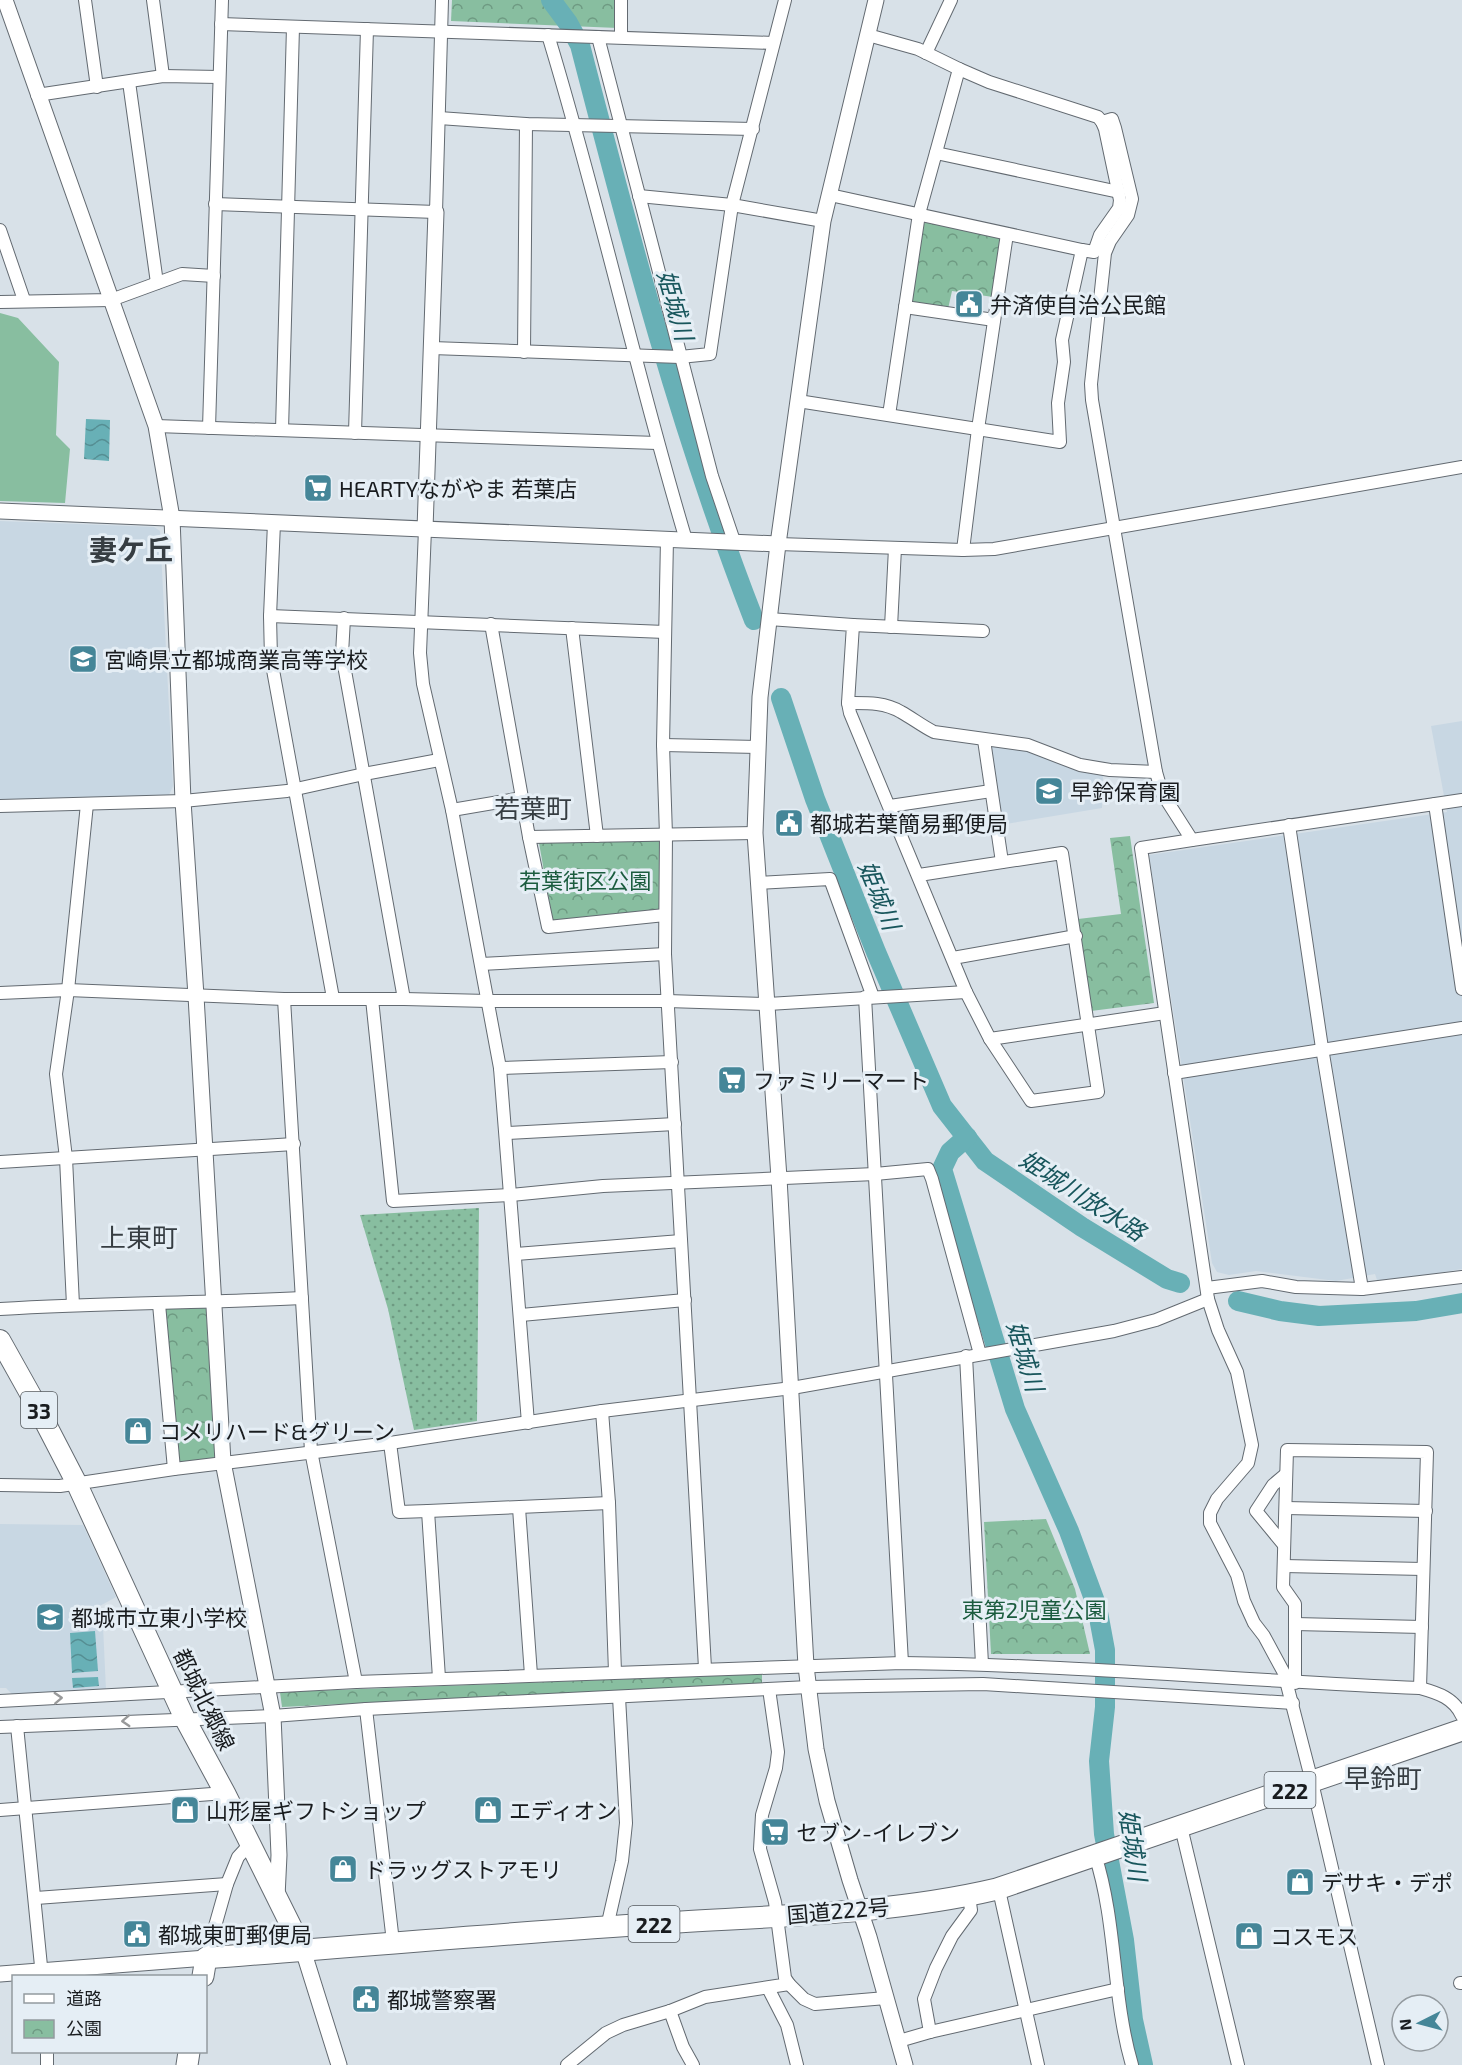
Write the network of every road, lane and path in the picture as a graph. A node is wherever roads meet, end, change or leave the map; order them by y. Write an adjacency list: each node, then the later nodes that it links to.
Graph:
1 (4, 0): 25 (street)
2 (85, 0): 24 (street)
3 (153, 0): 21 (street)
4 (222, 0): 10 (street)
5 (442, 0): 13 (street)
6 (621, 0): 17 (street)
7 (785, 0): 18 (street)
8 (876, 0): 15 (street)
9 (951, 0): 19 (street)
10 (221, 24): 11 (street); 22 (street)
11 (293, 27): 12 (street); 38 (street)
12 (367, 29): 13 (street); 39 (street)
13 (441, 30): 14 (street); 26 (street)
14 (553, 35): 16 (street); 29 (street)
15 (868, 35): 19 (street); 34 (street)
16 (594, 36): 17 (street); 30 (street)
17 (621, 36): 18 (street)
18 (773, 43): 31 (street)
19 (926, 53): 20 (street)
20 (959, 69): 27 (street); 32 (street)
21 (163, 76): 22 (street); 23 (street)
22 (219, 76): 36 (street)
23 (129, 82): 24 (street); 47 (street)
24 (97, 87): 25 (street)
25 (37, 95): 49 (street)
26 (439, 118): 28 (street); 40 (street)
27 (1102, 122): 33 (street); 71 (street)
28 (526, 124): 29 (street); 54 (street)
29 (575, 124): 30 (street); 55 (street)
30 (622, 126): 31 (street); 35 (street)
31 (753, 129): 37 (street)
32 (936, 153): 33 (street); 41 (street)
33 (1119, 192): 45 (street)
34 (830, 195): 41 (street); 42 (street)
35 (639, 196): 37 (street); 56 (street)
36 (215, 204): 38 (street); 46 (street)
37 (732, 205): 42 (street); 56 (street)
38 (289, 206): 39 (street); 62 (street)
39 (361, 209): 40 (street); 63 (street)
40 (436, 212): 53 (street)
41 (919, 214): 44 (street); 51 (street)
42 (823, 221): 57 (street)
43 (0, 231): 48 (street)
44 (1007, 234): 45 (street); 52 (street)
45 (1082, 250): 61 (street)
46 (214, 276): 47 (street); 60 (street)
47 (157, 283): 49 (street)
48 (24, 300): 49 (street); 50 (street)
49 (111, 300): 59 (street)
50 (0, 302)
51 (905, 307): 52 (street); 58 (street)
52 (994, 320): 61 (street)
53 (432, 348): 54 (street); 64 (street)
54 (524, 352): 55 (street)
55 (636, 354): 56 (street); 65 (street)
56 (680, 357): 74 (street)
57 (798, 401): 58 (street); 75 (street)
58 (889, 415): 61 (street)
59 (156, 426): 60 (street); 68 (street)
60 (209, 428): 62 (street)
61 (978, 429): 77 (street)
62 (282, 430): 63 (street)
63 (355, 433): 64 (street)
64 (428, 436): 65 (street); 70 (street)
65 (657, 443): 73 (street)
66 (1462, 466): 71 (street)
67 (0, 512): 68 (street)
68 (171, 518): 69 (street); 99 (street)
69 (274, 523): 70 (street); 78 (street)
70 (425, 529): 72 (street); 81 (street)
71 (1114, 529): 77 (street); 93 (street)
72 (667, 539): 73 (street); 87 (street)
73 (688, 540): 74 (street)
74 (730, 541): 75 (street)
75 (778, 544): 76 (street); 80 (street)
76 (895, 548): 77 (street); 84 (street)
77 (963, 550)
78 (270, 616): 79 (street); 95 (street)
79 (344, 618): 81 (street); 94 (street)
80 (769, 619): 83 (street); 91 (street)
81 (421, 622): 82 (street); 92 (street)
82 (491, 624): 85 (street); 97 (street)
83 (853, 625): 84 (street); 88 (street)
84 (891, 627): 86 (street)
85 (572, 628): 87 (street); 108 (street)
86 (983, 631)
87 (665, 632): 90 (street)
88 (848, 703): 89 (street); 103 (street)
89 (984, 740): 93 (street); 96 (street)
90 (663, 745): 91 (street); 107 (street)
91 (758, 747): 106 (street)
92 (440, 760): 94 (street); 104 (street)
93 (1156, 772): 110 (street)
94 (364, 774): 95 (street); 128 (street)
95 (294, 789): 99 (street); 125 (street)
96 (991, 791): 103 (street); 111 (street)
97 (522, 798): 104 (street); 109 (street)
98 (1462, 800): 101 (street)
99 (183, 801): 100 (street); 123 (street)
100 (87, 804): 102 (street); 120 (street)
101 (1435, 804): 105 (street); 119 (street)
102 (0, 806)
103 (890, 806): 112 (street)
104 (452, 810): 118 (street)
105 (1289, 825): 110 (street); 136 (street)
106 (755, 833): 107 (street); 113 (street)
107 (666, 835): 108 (street); 114 (street)
108 (597, 836): 109 (street)
109 (529, 837): 114 (street)
110 (1192, 840): 132 (street)
111 (1002, 862): 112 (street); 115 (street)
112 (919, 875): 117 (street)
113 (758, 883): 124 (street); 131 (street)
114 (665, 915): 116 (street)
115 (1076, 936): 117 (street); 133 (street)
116 (665, 954): 118 (street); 130 (street)
117 (953, 958): 121 (street)
118 (481, 964): 129 (street)
119 (1462, 989)
120 (68, 990): 122 (street); 123 (street); 144 (street)
121 (966, 992): 124 (street); 135 (street)
122 (0, 993)
123 (196, 996): 126 (street); 143 (street)
124 (869, 997): 131 (street); 146 (street)
125 (333, 998): 126 (street); 127 (street)
126 (284, 999): 142 (street)
127 (372, 999): 128 (street); 149 (street)
128 (404, 999): 129 (street)
129 (488, 1001): 130 (street); 138 (street)
130 (667, 1001): 131 (street); 137 (street)
131 (768, 1004): 147 (street)
132 (1165, 1013): 133 (street); 139 (street)
133 (1087, 1024): 135 (street); 135 (street)
134 (1462, 1028): 136 (street)
135 (990, 1039)
136 (1322, 1048): 139 (street); 153 (street)
137 (672, 1062): 138 (street); 140 (street)
138 (500, 1068): 141 (street)
139 (1174, 1073): 154 (street)
140 (675, 1124): 141 (street); 148 (street)
141 (507, 1133): 149 (street)
142 (294, 1144): 143 (street); 155 (street)
143 (204, 1150): 144 (street); 157 (street)
144 (66, 1158): 145 (street); 159 (street)
145 (0, 1162)
146 (875, 1174): 147 (street); 163 (street); 165 (street)
147 (779, 1178): 148 (street); 166 (street)
148 (679, 1182): 149 (street); 150 (street)
149 (511, 1195): 151 (street)
150 (681, 1241): 151 (street); 156 (street)
151 (516, 1254): 161 (street)
152 (1462, 1276): 153 (street)
153 (1362, 1288): 154 (street)
154 (1208, 1294): 163 (street); 195 (street)
155 (302, 1298): 157 (street); 171 (street)
156 (685, 1300): 161 (street); 167 (street)
157 (214, 1302): 158 (street); 172 (street)
158 (159, 1304): 159 (street); 173 (street)
159 (73, 1305): 160 (street)
160 (0, 1309)
161 (521, 1315): 169 (street)
162 (0, 1340): 175 (main road, 都城北郷線 / 33)
163 (985, 1352): 164 (street)
164 (966, 1356): 165 (street); 188 (street)
165 (886, 1371): 166 (street); 187 (street)
166 (792, 1388): 167 (street); 189 (street)
167 (691, 1401): 168 (street); 190 (street)
168 (602, 1411): 169 (street); 177 (street)
169 (528, 1423): 170 (street)
170 (390, 1443): 171 (street); 181 (street)
171 (311, 1451): 172 (street); 194 (street)
172 (223, 1462): 173 (street); 196 (street)
173 (174, 1469): 175 (street)
174 (1286, 1474): 179 (street); 180 (street); 182 (street)
175 (76, 1482): 176 (street); 200 (main road, 都城北郷線 / 33)
176 (0, 1485)
177 (609, 1503): 178 (street); 191 (street)
178 (519, 1508): 181 (street); 192 (street)
179 (1286, 1508): 180 (street); 182 (street)
180 (1426, 1510): 184 (street)
181 (428, 1511): 193 (street)
182 (1284, 1545): 183 (street)
183 (1284, 1566): 184 (street); 185 (street)
184 (1423, 1569): 186 (street)
185 (1295, 1624): 186 (street); 195 (street)
186 (1422, 1627): 198 (street)
187 (902, 1663): 188 (street); 189 (street)
188 (982, 1664): 195 (street)
189 (806, 1666): 190 (street); 197 (street)
190 (705, 1668): 191 (street)
191 (615, 1672): 192 (street)
192 (531, 1675): 193 (street)
193 (439, 1678): 194 (street)
194 (356, 1682): 196 (street)
195 (1291, 1683): 198 (street); 203 (street)
196 (267, 1686): 200 (street); 205 (street)
197 (809, 1687): 199 (street); 203 (street); 223 (street)
198 (1420, 1688): 206 (street)
199 (769, 1689): 201 (street); 224 (street)
200 (173, 1692): 202 (street, one-way to 200); 207 (main road, 都城北郷線 / 33)
201 (619, 1697): 204 (street); 225 (street)
202 (0, 1701)
203 (1293, 1703): 211 (street)
204 (366, 1709): 205 (street); 226 (street)
205 (273, 1716): 207 (street); 221 (street)
206 (1462, 1716)
207 (185, 1719): 208 (street, one-way to 208); 212 (main road, 都城北郷線 / 33)
208 (17, 1726): 209 (street); 213 (street)
209 (0, 1727)
210 (1462, 1730): 211 (highway, 国道222号 / 222)
211 (1311, 1783): 215 (highway, 国道222号 / 222); 247 (street)
212 (225, 1793): 213 (street); 216 (main road, 都城北郷線 / 33)
213 (25, 1808): 214 (street); 222 (street)
214 (0, 1810)
215 (1181, 1827): 217 (highway, 国道222号 / 222); 246 (street)
216 (249, 1845): 218 (street); 221 (main road, 都城北郷線 / 33)
217 (1095, 1856): 219 (highway, 国道222号 / 222); 233 (street)
218 (228, 1884): 222 (street); 228 (street)
219 (997, 1889): 220 (highway, 国道222号 / 222); 235 (street)
220 (969, 1896): 223 (highway, 国道222号 / 222); 237 (street)
221 (277, 1897): 227 (main road, 都城北郷線 / 33)
222 (36, 1898): 229 (street)
223 (860, 1909): 224 (highway, 国道222号 / 222); 234 (street)
224 (777, 1916): 225 (highway, 国道222号 / 222); 231 (street)
225 (607, 1927): 226 (highway, 国道222号 / 222)
226 (393, 1942): 227 (highway, 国道222号 / 222)
227 (303, 1950): 228 (highway, 国道222号 / 222); 239 (street)
228 (205, 1967): 229 (street)
229 (42, 1973): 230 (street)
230 (0, 1974)
231 (789, 1984): 232 (street); 234 (street)
232 (768, 1988): 236 (street); 242 (street)
233 (1118, 1989): 235 (street); 245 (street)
234 (886, 1998): 238 (street)
235 (1025, 2010): 237 (street); 244 (street)
236 (670, 2011): 240 (street); 241 (street)
237 (930, 2032): 238 (street)
238 (899, 2041): 243 (street)
239 (339, 2065)
240 (567, 2065)
241 (693, 2065)
242 (797, 2065)
243 (905, 2065)
244 (1038, 2065)
245 (1132, 2065)
246 (1238, 2065)
247 (1378, 2065)

